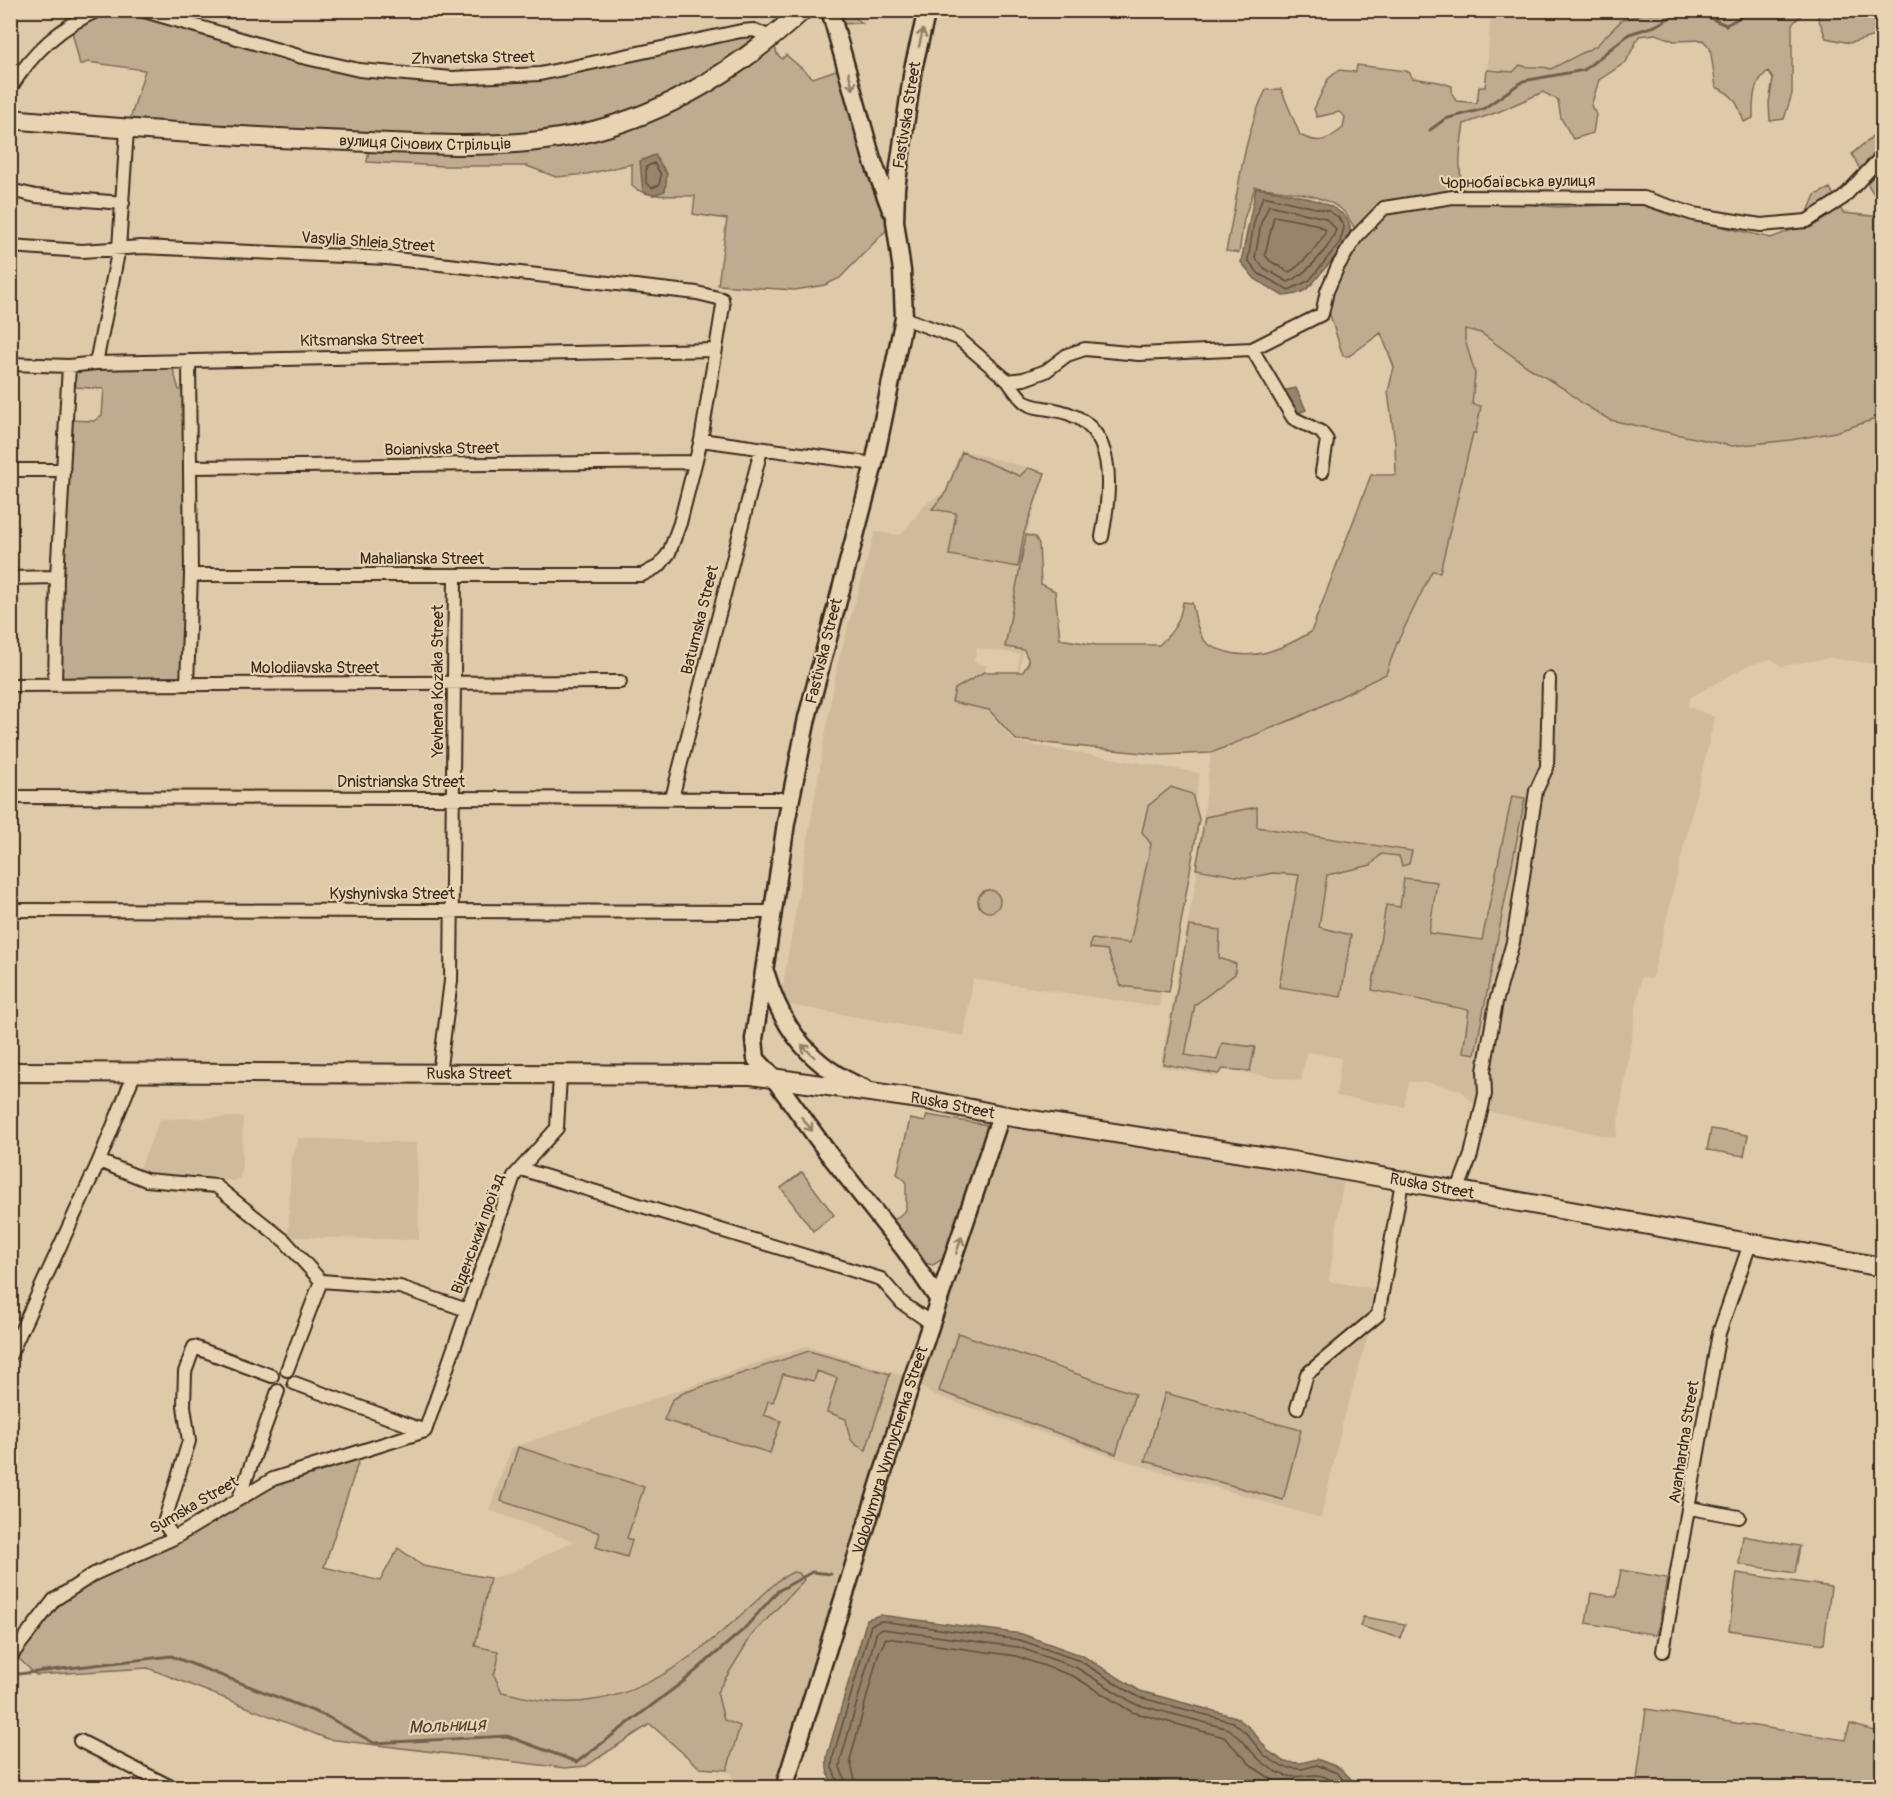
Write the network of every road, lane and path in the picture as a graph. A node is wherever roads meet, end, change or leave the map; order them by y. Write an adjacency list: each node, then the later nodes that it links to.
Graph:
1 (99, 10): 7 (street)
2 (141, 10): 6 (street, Zhvanetska Street)
3 (803, 10): 6 (main road, вулиця Січових Стрільців)
4 (927, 10): 14 (main road, Fastivska Street, one-way to 4)
5 (832, 18): 14 (main road, Fastivska Street, one-way to 14)
6 (772, 38): 10 (main road, вулиця Січових Стрільців)
7 (15, 71): 8 (street)
8 (10, 89)
9 (10, 119): 10 (main road, вулиця Січових Стрільців)
10 (127, 130): 13 (street)
11 (1882, 156): 18 (street, Чорнобаївська вулиця)
12 (10, 190): 13 (street)
13 (123, 203): 16 (street)
14 (895, 220): 17 (main road, Fastivska Street)
15 (10, 246): 16 (street, Vasylia Shleia Street)
16 (120, 248): 19 (street, Vasylia Shleia Street); 21 (street)
17 (904, 318): 24 (street); 28 (main road, Fastivska Street)
18 (1252, 349): 24 (street, Чорнобаївська вулиця); 32 (street)
19 (716, 350): 20 (street, Kitsmanska Street); 25 (street)
20 (189, 361): 21 (street, Kitsmanska Street); 29 (street)
21 (96, 363): 23 (street, Kitsmanska Street)
22 (10, 364): 23 (street, Kitsmanska Street)
23 (69, 366): 31 (street)
24 (1008, 381): 33 (street)
25 (701, 440): 26 (street); 27 (street)
26 (760, 450): 28 (street); 46 (street, Batumska Street)
27 (694, 462): 29 (street, Boianivska Street); 35 (street, Mahalianska Street)
28 (874, 464): 47 (main road, Fastivska Street)
29 (190, 467): 34 (street)
30 (10, 470): 31 (street)
31 (64, 470): 37 (street)
32 (1322, 472)
33 (1102, 537)
34 (191, 575): 35 (street, Mahalianska Street); 40 (street)
35 (455, 576): 43 (street, Yevhena Kozaka Street)
36 (10, 578): 37 (street)
37 (57, 578): 42 (street)
38 (1549, 680): 62 (street)
39 (620, 682): 43 (street, Molodiiavska Street)
40 (188, 684): 42 (street, Molodiiavska Street); 43 (street, Molodiiavska Street)
41 (10, 685): 42 (street, Molodiiavska Street)
42 (55, 685)
43 (453, 685): 45 (street, Yevhena Kozaka Street)
44 (10, 798): 45 (street, Dnistrianska Street)
45 (454, 798): 46 (street, Dnistrianska Street); 49 (street, Yevhena Kozaka Street)
46 (672, 798): 47 (street, Dnistrianska Street)
47 (791, 799): 50 (main road, Fastivska Street)
48 (10, 910): 49 (street, Kyshynivska Street)
49 (452, 910): 50 (street, Kyshynivska Street); 54 (street, Yevhena Kozaka Street)
50 (773, 912): 51 (main road, Fastivska Street)
51 (765, 967): 56 (main road, Fastivska Street); 57 (main road, one-way to 51)
52 (10, 1072): 53 (main road, Ruska Street)
53 (135, 1072): 54 (main road, Ruska Street); 59 (street)
54 (439, 1074): 55 (main road, Ruska Street)
55 (560, 1076): 56 (main road, Ruska Street); 60 (street, Віденський проїзд)
56 (773, 1077): 57 (main road, Ruska Street); 66 (main road, Fastivska Street, one-way to 66)
57 (875, 1092): 58 (main road, Ruska Street)
58 (1001, 1115): 61 (main road, Ruska Street); 66 (main road, Volodymyra Vynnychenka Street, one-way to 58)
59 (99, 1161): 65 (street); 69 (street)
60 (521, 1169): 67 (street, Віденський проїзд); 68 (street)
61 (1402, 1182): 62 (main road, Ruska Street); 74 (street)
62 (1457, 1192): 63 (main road, Ruska Street)
63 (1751, 1241): 64 (main road, Ruska Street); 77 (street, Avanhardna Street)
64 (1882, 1267)
65 (321, 1281): 67 (street); 70 (street)
66 (939, 1300): 68 (main road, Volodymyra Vynnychenka Street)
67 (467, 1310): 75 (street, Віденський проїзд)
68 (931, 1323): 84 (main road, Volodymyra Vynnychenka Street)
69 (10, 1355)
70 (287, 1370): 71 (street); 72 (street)
71 (272, 1376): 73 (street); 79 (street)
72 (294, 1383): 73 (street); 75 (street)
73 (278, 1391): 76 (street)
74 (1297, 1408)
75 (425, 1431): 76 (street, Sumska Street)
76 (239, 1498): 79 (street, Sumska Street)
77 (1690, 1508): 78 (street); 80 (street, Avanhardna Street)
78 (1739, 1517)
79 (174, 1538): 81 (street, Sumska Street)
80 (1663, 1651)
81 (10, 1657)
82 (80, 1741): 83 (street)
83 (173, 1788)
84 (784, 1788)

